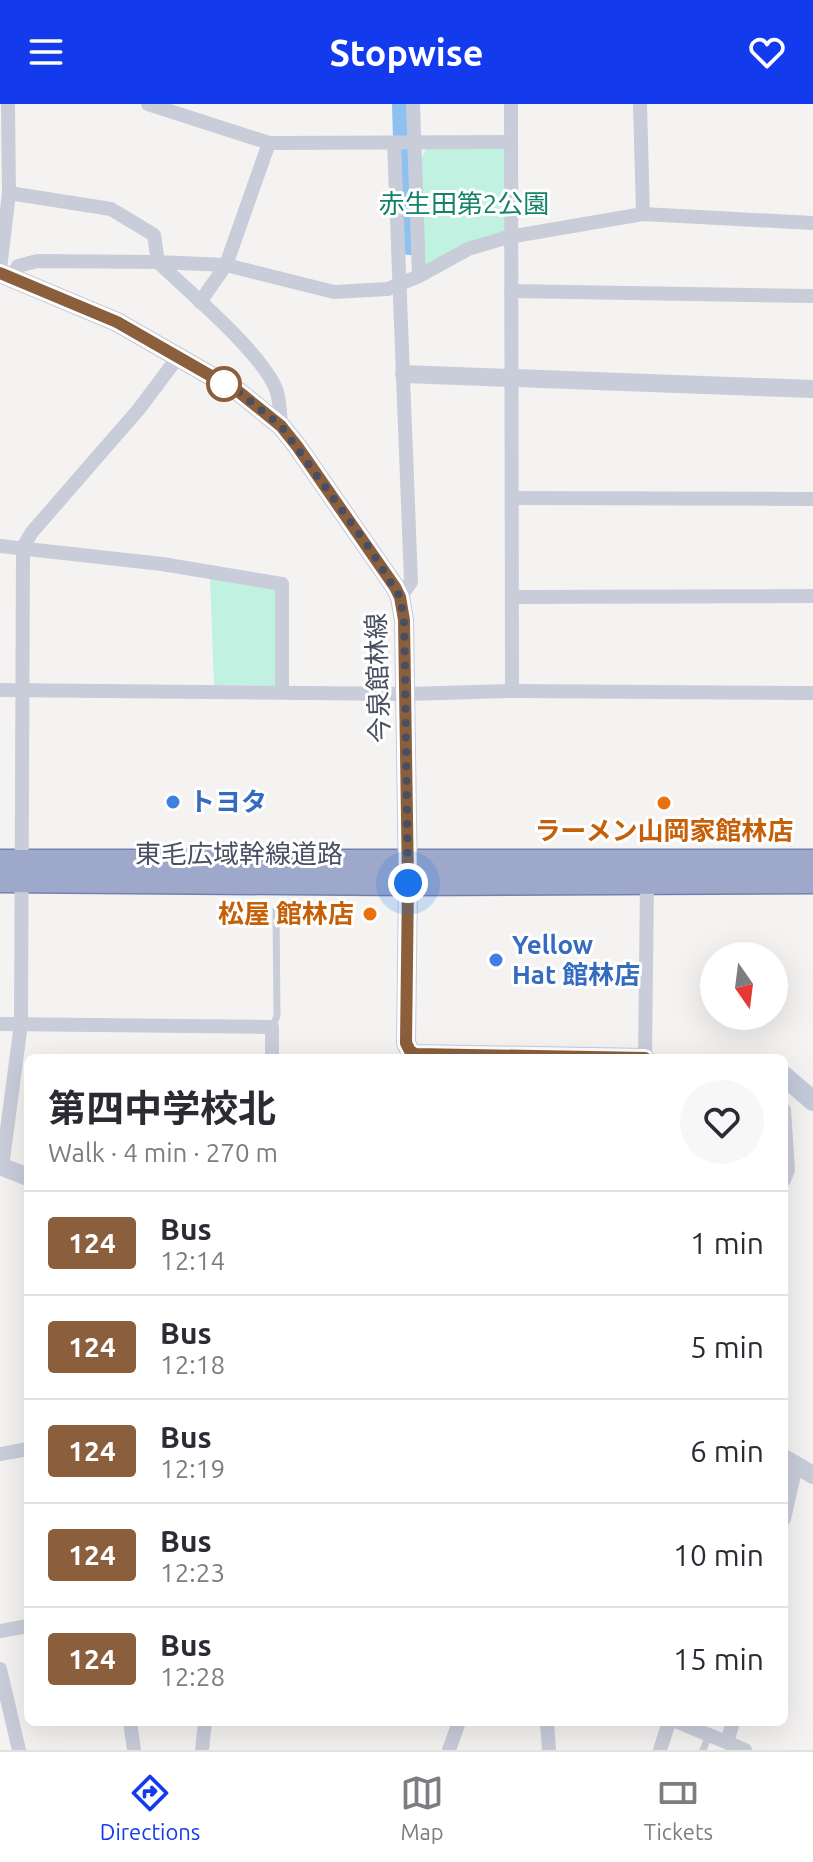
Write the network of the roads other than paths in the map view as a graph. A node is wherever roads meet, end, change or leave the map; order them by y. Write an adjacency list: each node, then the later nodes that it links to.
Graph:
1 (8, 104): 10 (street)
2 (148, 104): 8 (street)
3 (413, 104): 6 (street)
4 (511, 104): 7 (street)
5 (640, 104): 11 (street)
6 (413, 141): 7 (street); 9 (street); 17 (street)
7 (511, 142): 13 (street)
8 (269, 143): 9 (street); 15 (street)
9 (394, 143): 18 (street)
10 (9, 193): 14 (street); 16 (street)
11 (643, 214): 12 (street); 13 (street)
12 (813, 223)
13 (511, 236): 17 (street); 19 (street)
14 (158, 262): 15 (street); 16 (street); 21 (street)
15 (226, 265): 18 (street); 21 (street)
16 (4, 273): 22 (main road, 今泉館林線)
17 (419, 276): 18 (street)
18 (400, 283): 23 (street)
19 (511, 291): 20 (street); 24 (street)
20 (813, 296)
21 (200, 302): 26 (street)
22 (178, 357): 26 (main road, 今泉館林線); 30 (street)
23 (404, 374): 24 (street); 32 (street)
24 (511, 379): 25 (street); 27 (street)
25 (813, 389)
26 (281, 426): 32 (main road, 今泉館林線)
27 (512, 498): 28 (street); 33 (street)
28 (813, 499)
29 (0, 546): 30 (street)
30 (23, 547): 35 (street); 37 (street)
31 (813, 596): 33 (street)
32 (400, 597): 39 (main road, 今泉館林線)
33 (512, 597): 36 (street)
34 (0, 690): 35 (street)
35 (21, 690): 37 (street); 41 (street)
36 (512, 691): 38 (street); 39 (street)
37 (282, 692): 39 (street)
38 (813, 693)
39 (406, 694): 42 (main road, 今泉館林線)
40 (813, 862): 42 (highway, 東毛広域幹線道路)
41 (10, 871): 42 (highway, 東毛広域幹線道路); 47 (street)
42 (408, 872): 43 (highway, 東毛広域幹線道路); 50 (main road, 今泉館林線)
43 (647, 881): 44 (highway, 東毛広域幹線道路); 51 (street)
44 (813, 881)
45 (276, 909): 48 (lane)
46 (0, 1024): 47 (street)
47 (21, 1024): 48 (street); 54 (street)
48 (272, 1027): 49 (street)
49 (272, 1054)
50 (411, 1054)
51 (645, 1054)
52 (793, 1083): 53 (main road)
53 (813, 1101)
54 (1, 1166): 55 (street)
55 (24, 1175)
56 (24, 1450): 57 (street)
57 (0, 1454)
58 (798, 1466): 59 (street)
59 (788, 1504)
60 (24, 1627): 61 (street)
61 (0, 1631)
62 (0, 1669): 72 (street)
63 (131, 1726): 73 (street)
64 (205, 1726): 74 (street)
65 (458, 1726): 75 (street)
66 (547, 1726): 76 (street)
67 (668, 1726): 77 (street)
68 (688, 1726): 70 (street)
69 (732, 1726): 71 (street)
70 (709, 1735): 71 (street); 78 (lane)
71 (727, 1742): 79 (street)
72 (19, 1750)
73 (134, 1750)
74 (202, 1750)
75 (449, 1750)
76 (549, 1750)
77 (660, 1750)
78 (703, 1750)
79 (745, 1750)

